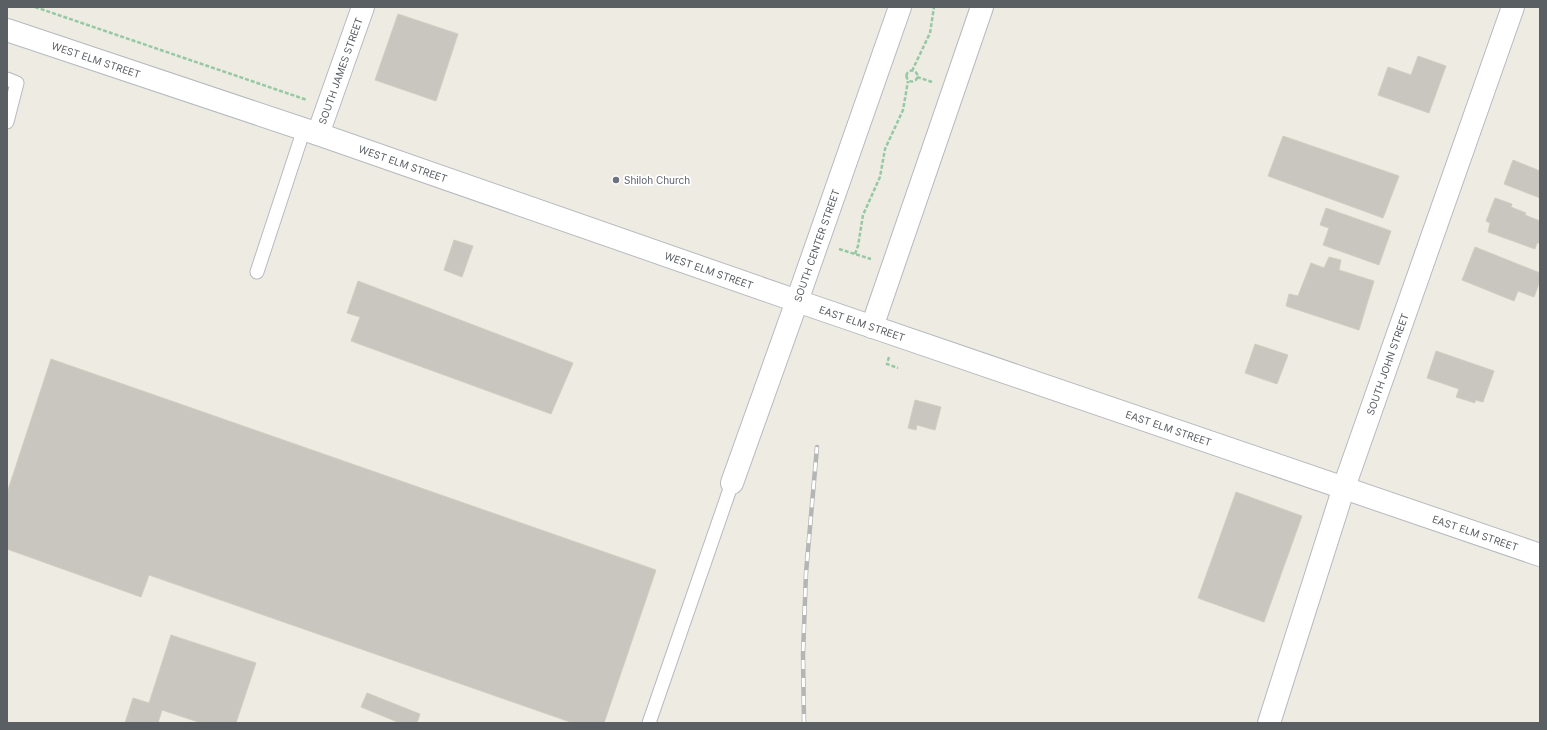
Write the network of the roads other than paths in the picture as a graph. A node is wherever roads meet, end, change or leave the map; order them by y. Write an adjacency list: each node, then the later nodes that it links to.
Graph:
1 (363, 7): 8 (street, SOUTH JAMES STREET)
2 (900, 7): 10 (street, SOUTH CENTER STREET)
3 (982, 7): 11 (street)
4 (1513, 7): 13 (street, SOUTH JOHN STREET)
5 (8, 34): 8 (street, WEST ELM STREET)
6 (7, 79): 7 (lane)
7 (7, 122)
8 (311, 132): 9 (lane); 10 (street, WEST ELM STREET)
9 (257, 272)
10 (797, 301): 11 (street, EAST ELM STREET); 12 (street, SOUTH CENTER STREET)
11 (872, 327): 13 (street, EAST ELM STREET)
12 (732, 483): 15 (lane)
13 (1344, 487): 14 (street, EAST ELM STREET); 16 (street, SOUTH JOHN STREET)
14 (1540, 555)
15 (649, 723)
16 (1269, 723)

